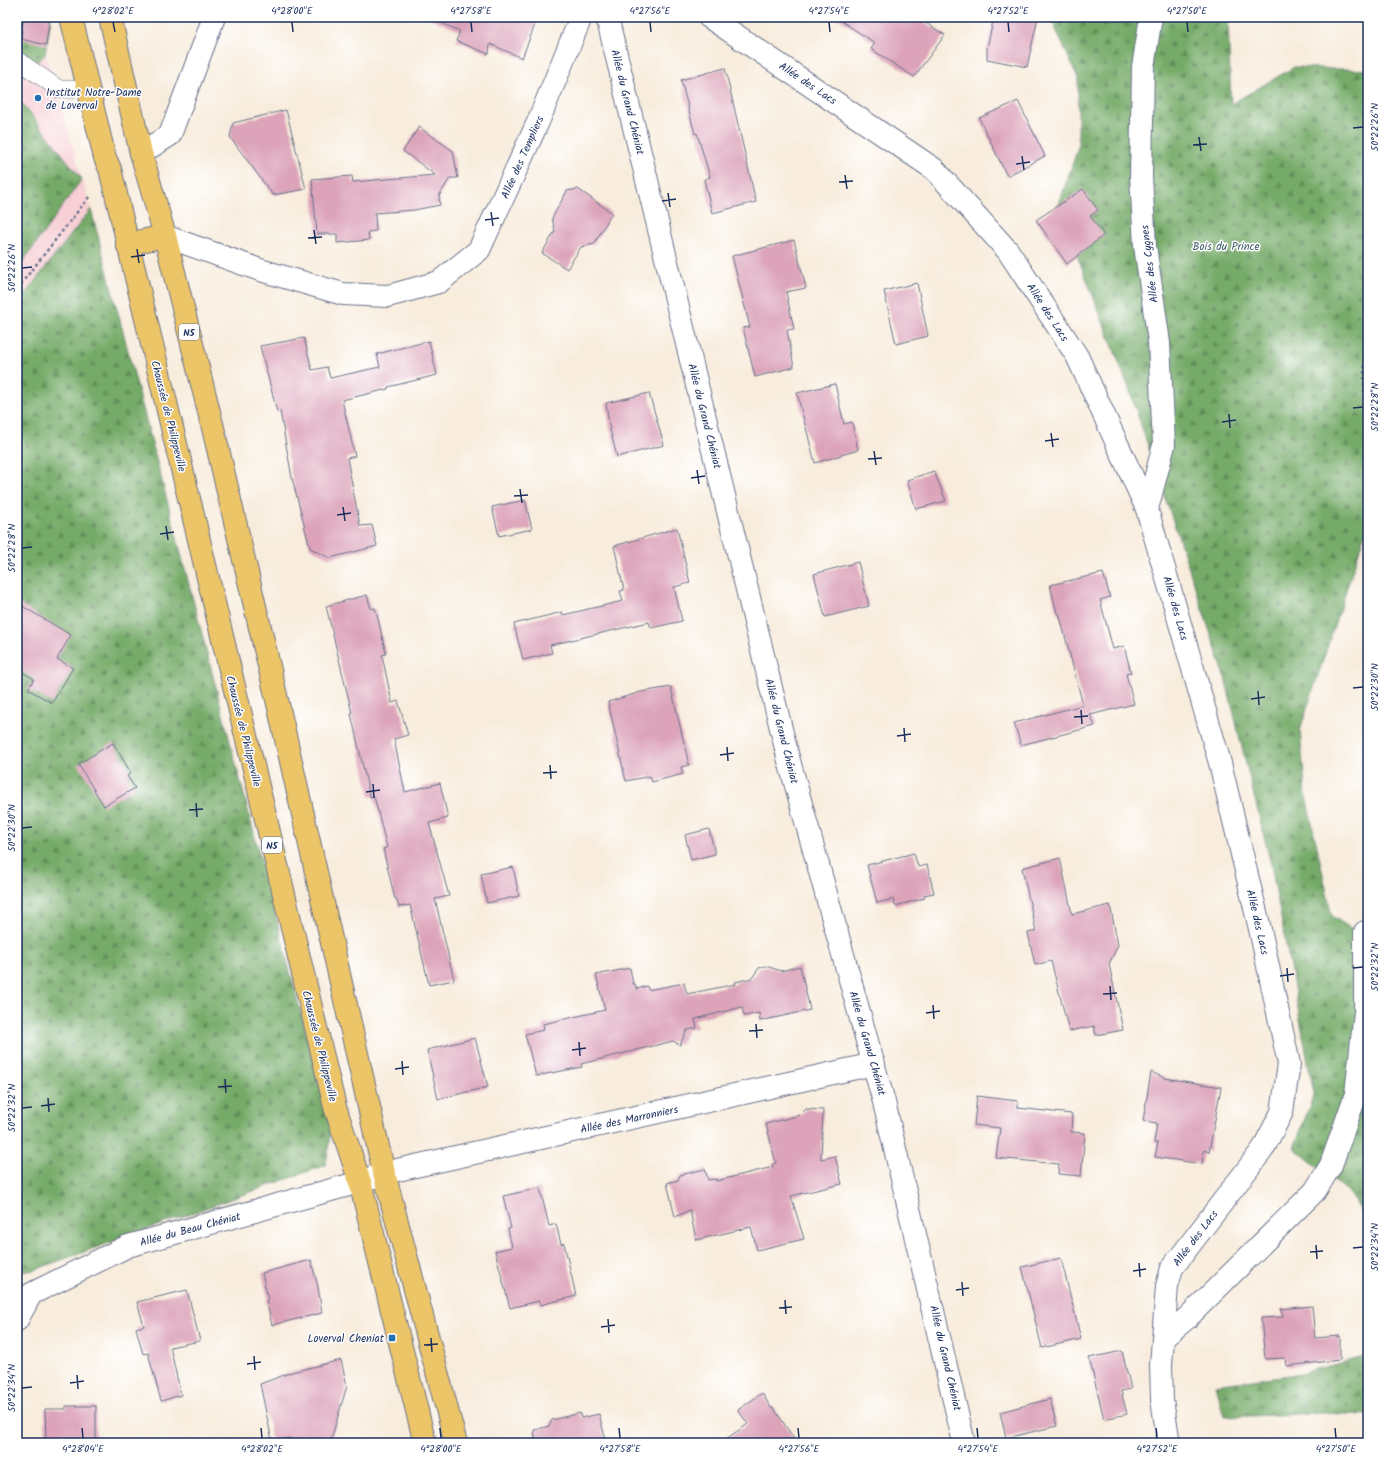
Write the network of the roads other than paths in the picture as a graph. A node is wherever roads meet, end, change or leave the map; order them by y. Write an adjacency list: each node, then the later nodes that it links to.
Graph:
1 (70, 17): 9 (main road, Chaussée de Philippeville / N5)
2 (110, 17): 10 (main road, N5)
3 (214, 17): 10 (street)
4 (581, 17): 12 (street, Allée des Templiers)
5 (607, 17): 16 (street, Allée du Grand Chéniat)
6 (709, 17): 14 (street, Allée des Lacs)
7 (1151, 17): 14 (street, Allée des Cygnes)
8 (17, 60): 9 (lane)
9 (89, 90): 11 (main road, Chaussée de Philippeville / N5)
10 (141, 152): 11 (main road); 12 (main road, N5)
11 (108, 164): 13 (main road, Chaussée de Philippeville / N5)
12 (165, 236): 13 (main road); 17 (main road, N5)
13 (127, 244): 18 (main road, Chaussée de Philippeville / N5)
14 (1147, 509): 20 (street, Allée des Lacs)
15 (1365, 932): 20 (street)
16 (874, 1064): 17 (street, Allée des Marronniers); 23 (street, Allée du Grand Chéniat)
17 (384, 1173): 18 (street, Allée du Beau Chéniat); 22 (main road, N5)
18 (360, 1182): 19 (street, Allée du Beau Chéniat); 21 (main road, Chaussée de Philippeville / N5)
19 (17, 1320)
20 (1164, 1337): 24 (street, Allée des Lacs)
21 (425, 1443)
22 (456, 1443)
23 (964, 1443)
24 (1168, 1443)

